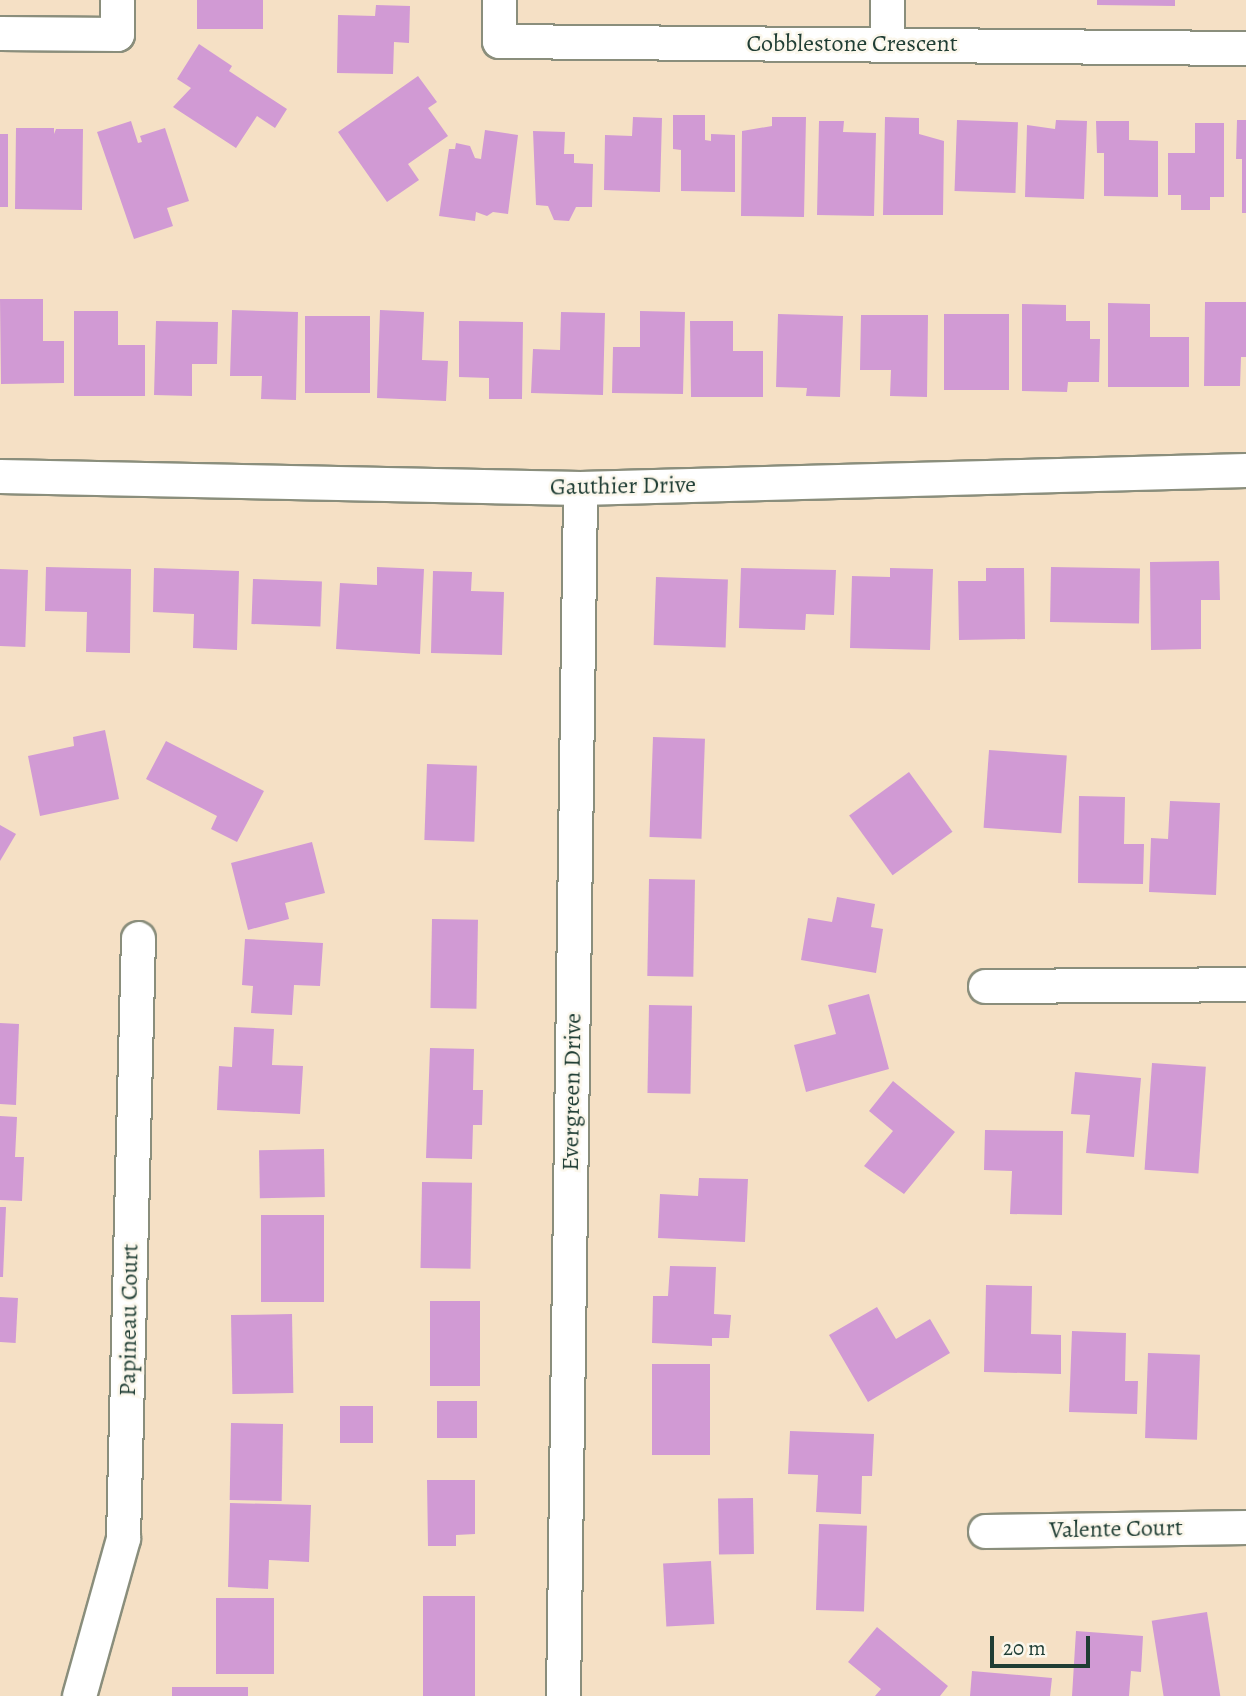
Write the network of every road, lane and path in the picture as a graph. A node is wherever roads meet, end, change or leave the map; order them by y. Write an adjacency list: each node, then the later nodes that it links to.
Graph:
1 (117, 0): 4 (street)
2 (499, 0): 5 (street, Cobblestone Crescent)
3 (887, 0): 5 (street)
4 (0, 33)
5 (887, 44): 6 (street, Cobblestone Crescent)
6 (1246, 48)
7 (1246, 470): 9 (street, Gauthier Drive)
8 (0, 476): 9 (street, Gauthier Drive)
9 (580, 488): 16 (street, Evergreen Drive)
10 (138, 938): 15 (street, Papineau Court)
11 (1246, 984): 12 (street)
12 (985, 986)
13 (1246, 1527): 14 (street, Valente Court)
14 (985, 1531)
15 (79, 1696)
16 (563, 1696)

